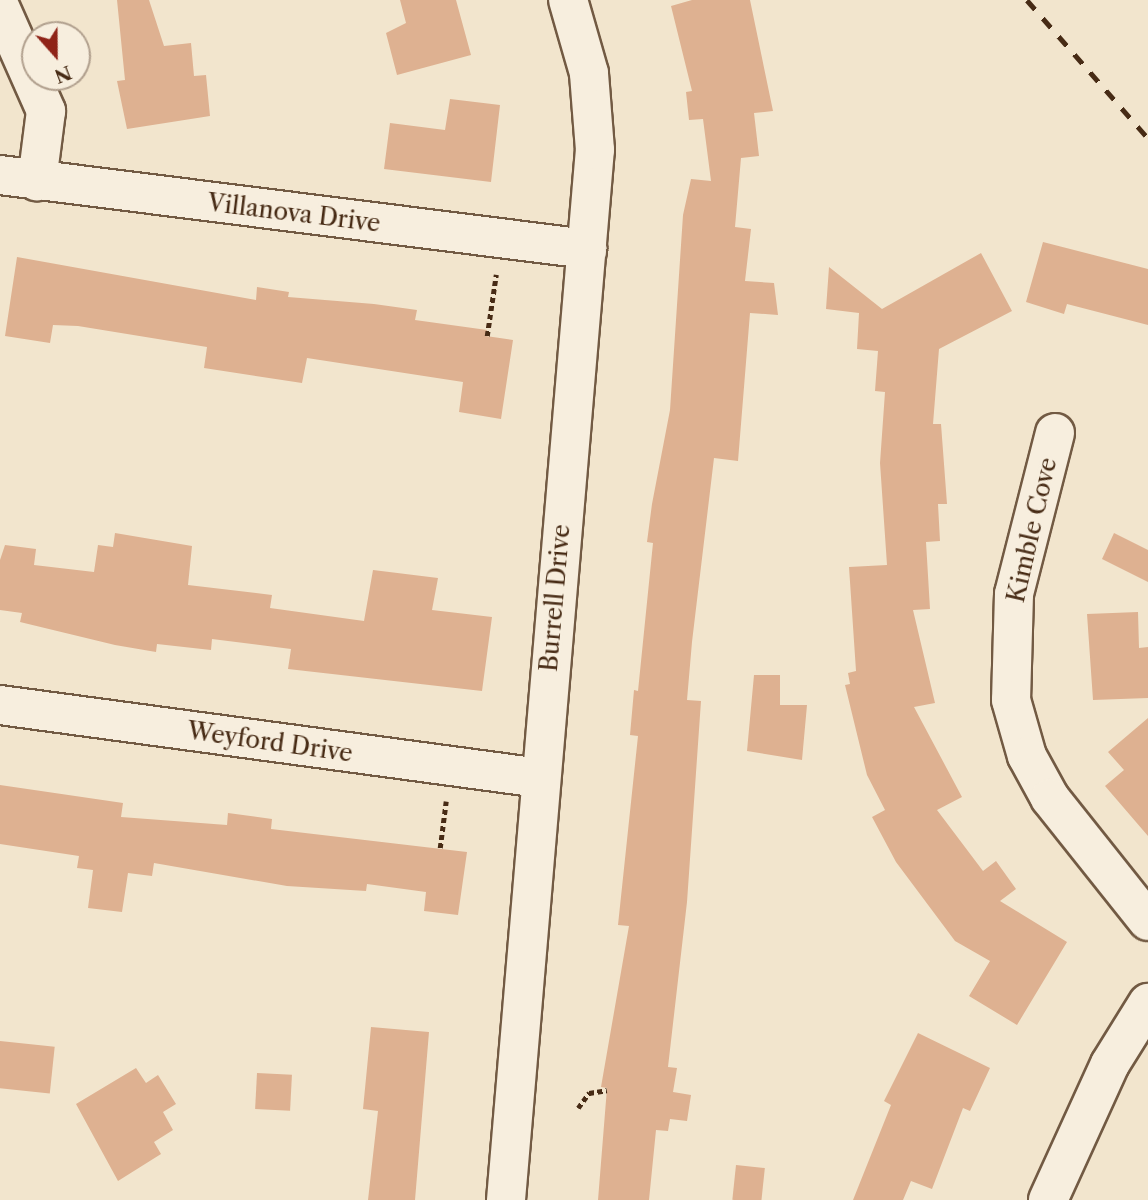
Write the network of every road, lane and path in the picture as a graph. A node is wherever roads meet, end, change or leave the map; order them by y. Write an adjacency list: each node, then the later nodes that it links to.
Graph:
1 (568, 0): 6 (street, Burrell Drive)
2 (0, 7): 4 (street)
3 (0, 176): 4 (street, Villanova Drive)
4 (37, 181): 5 (street, Villanova Drive)
5 (501, 239): 6 (street, Villanova Drive); 7 (path)
6 (587, 249): 11 (street, Burrell Drive)
7 (487, 336)
8 (1055, 433): 13 (street, Kimble Cove)
9 (0, 705): 10 (street, Weyford Drive)
10 (450, 766): 11 (street, Weyford Drive); 12 (path)
11 (540, 778): 17 (street, Burrell Drive)
12 (440, 848)
13 (1148, 921)
14 (1148, 1003): 18 (street)
15 (607, 1090): 16 (path)
16 (578, 1108)
17 (506, 1200)
18 (1048, 1200)

